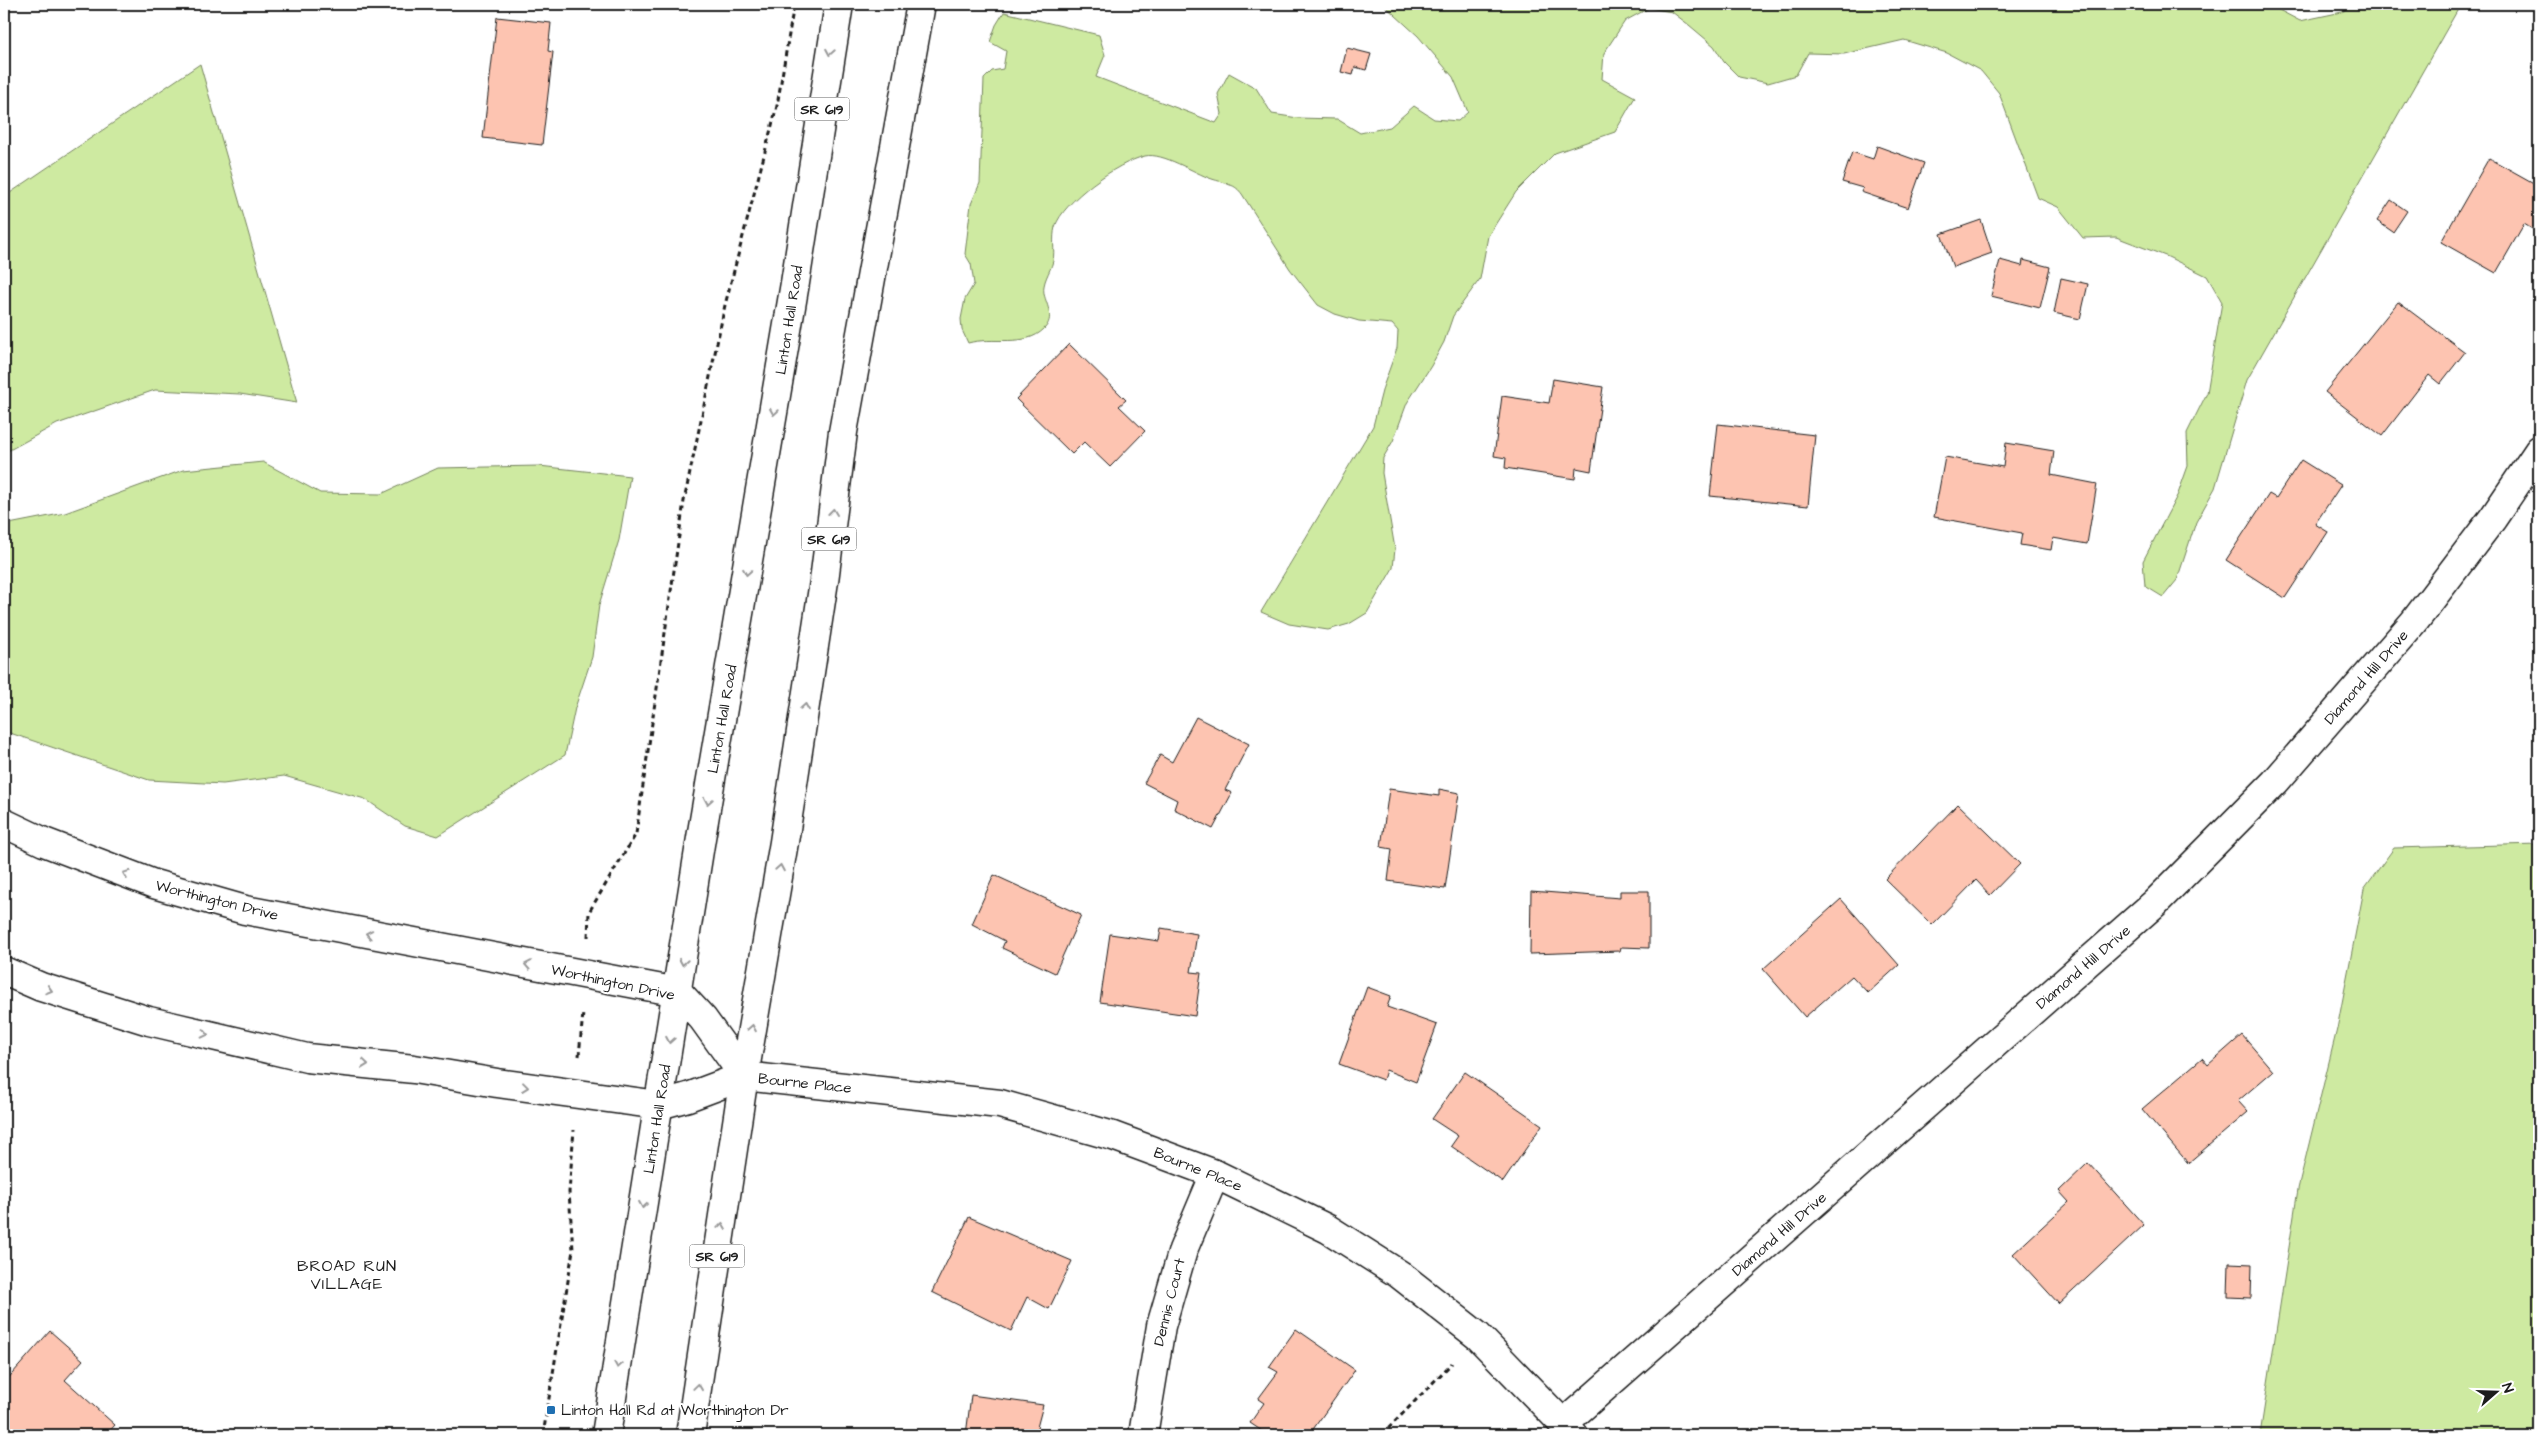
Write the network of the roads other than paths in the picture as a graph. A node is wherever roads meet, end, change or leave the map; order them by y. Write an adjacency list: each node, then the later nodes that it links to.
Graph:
1 (839, 4): 6 (street, Linton Hall Road / SR 619, one-way to 6)
2 (921, 4): 7 (street, SR 619, one-way to 2)
3 (2539, 450): 10 (street, Diamond Hill Drive)
4 (4, 822): 6 (street, Worthington Drive, one-way to 4)
5 (4, 972): 8 (street, one-way to 8)
6 (678, 992): 7 (street, Worthington Drive); 8 (street, Linton Hall Road / SR 619, one-way to 8)
7 (744, 1076): 8 (street); 9 (street, Bourne Place); 12 (street, SR 619, one-way to 7)
8 (659, 1105): 11 (street, Linton Hall Road / SR 619, one-way to 11)
9 (1215, 1174): 10 (street, Bourne Place); 13 (street, Dennis Court)
10 (1569, 1429)
11 (606, 1435)
12 (690, 1435)
13 (1143, 1435)

